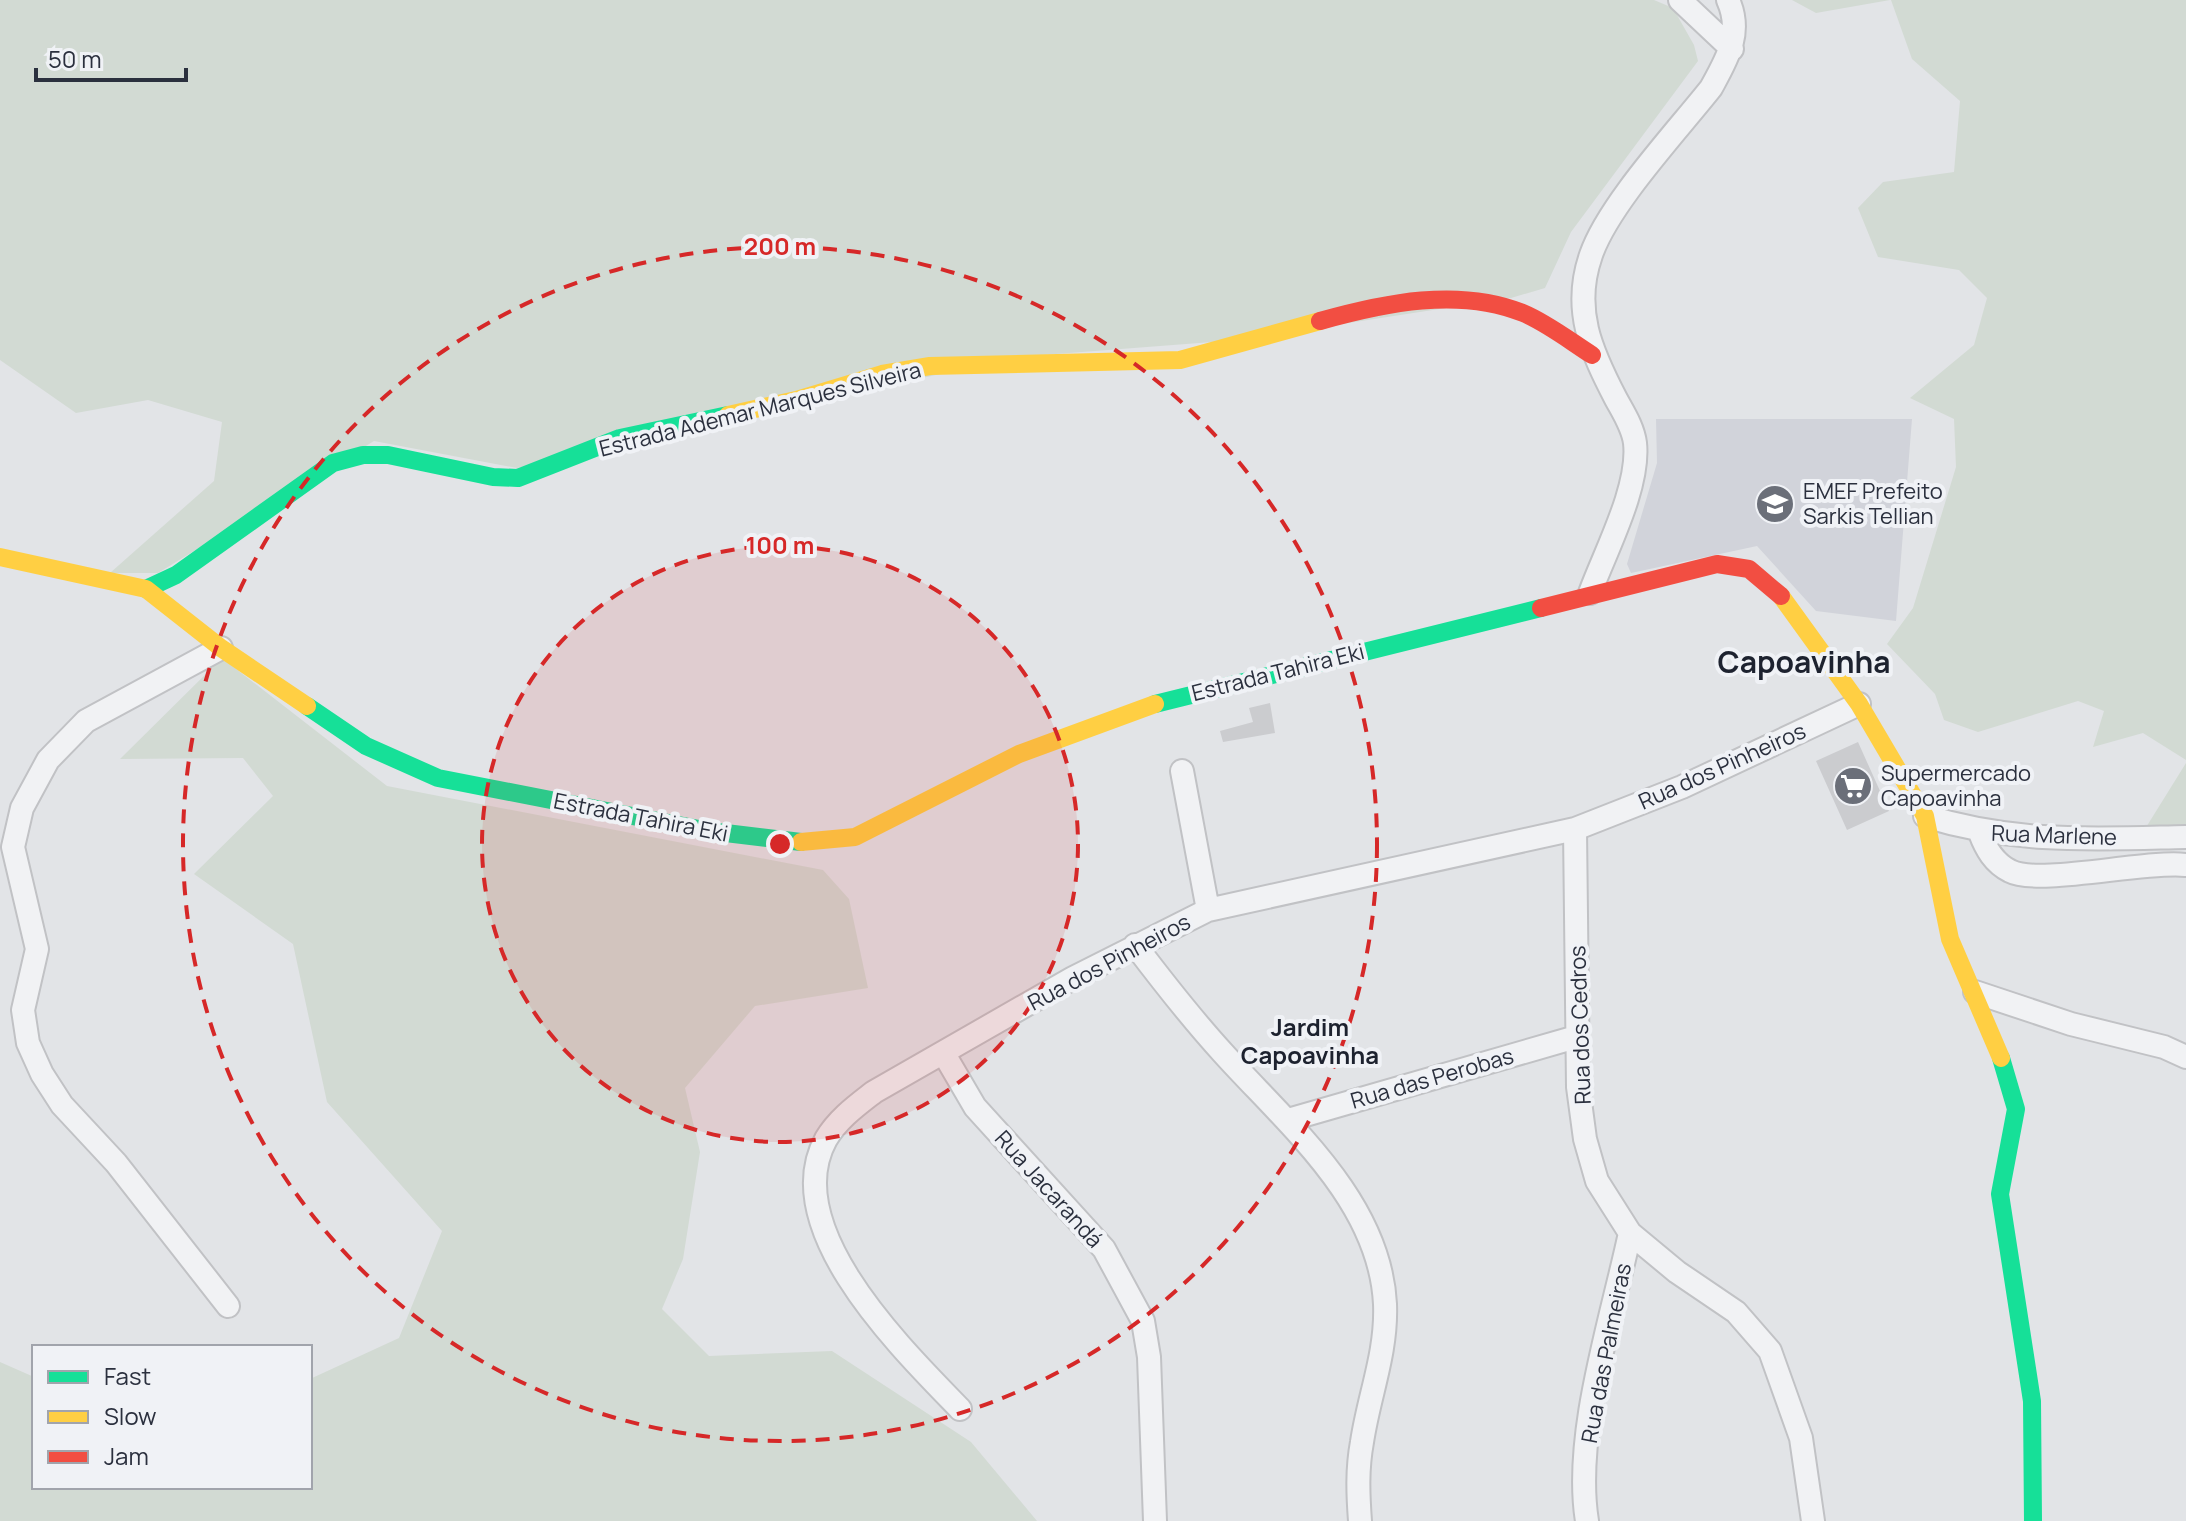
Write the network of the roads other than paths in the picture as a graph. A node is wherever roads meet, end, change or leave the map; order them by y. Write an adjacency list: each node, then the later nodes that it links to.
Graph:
1 (1680, 0): 3 (street)
2 (1728, 0): 3 (street)
3 (1732, 49): 4 (street)
4 (1592, 355): 6 (street, Estrada Ademar Marques Silveira); 7 (street)
5 (0, 557): 6 (street, Estrada Tahira Eki)
6 (146, 589): 8 (street, Estrada Tahira Eki)
7 (1590, 593): 8 (street, Estrada Tahira Eki); 9 (street, Estrada Tahira Eki)
8 (221, 648): 24 (street)
9 (1859, 704): 11 (street, Estrada Tahira Eki); 12 (street, Rua dos Pinheiros)
10 (1182, 771): 16 (street)
11 (1925, 816): 13 (street, Rua Marlene); 18 (street, Estrada Tahira Eki)
12 (1575, 829): 16 (street, Rua dos Pinheiros); 19 (street, Rua dos Cedros)
13 (1980, 833): 14 (street, Rua Marlene); 15 (street)
14 (2186, 837)
15 (2186, 865)
16 (1208, 910): 17 (street, Rua dos Pinheiros)
17 (1135, 945): 20 (street, Rua dos Pinheiros); 22 (street)
18 (1975, 992): 21 (street); 30 (street, Estrada Tahira Eki)
19 (1576, 1037): 22 (street, Rua das Perobas); 23 (street, Rua dos Cedros)
20 (944, 1054): 25 (street, Rua dos Pinheiros); 26 (street, Rua Jacarandá)
21 (2186, 1057)
22 (1288, 1120): 27 (street)
23 (1630, 1233): 28 (street, Rua das Palmeiras); 29 (street, Rua dos Cedros)
24 (228, 1306)
25 (960, 1409)
26 (1155, 1521)
27 (1360, 1521)
28 (1587, 1521)
29 (1813, 1521)
30 (2033, 1521)

